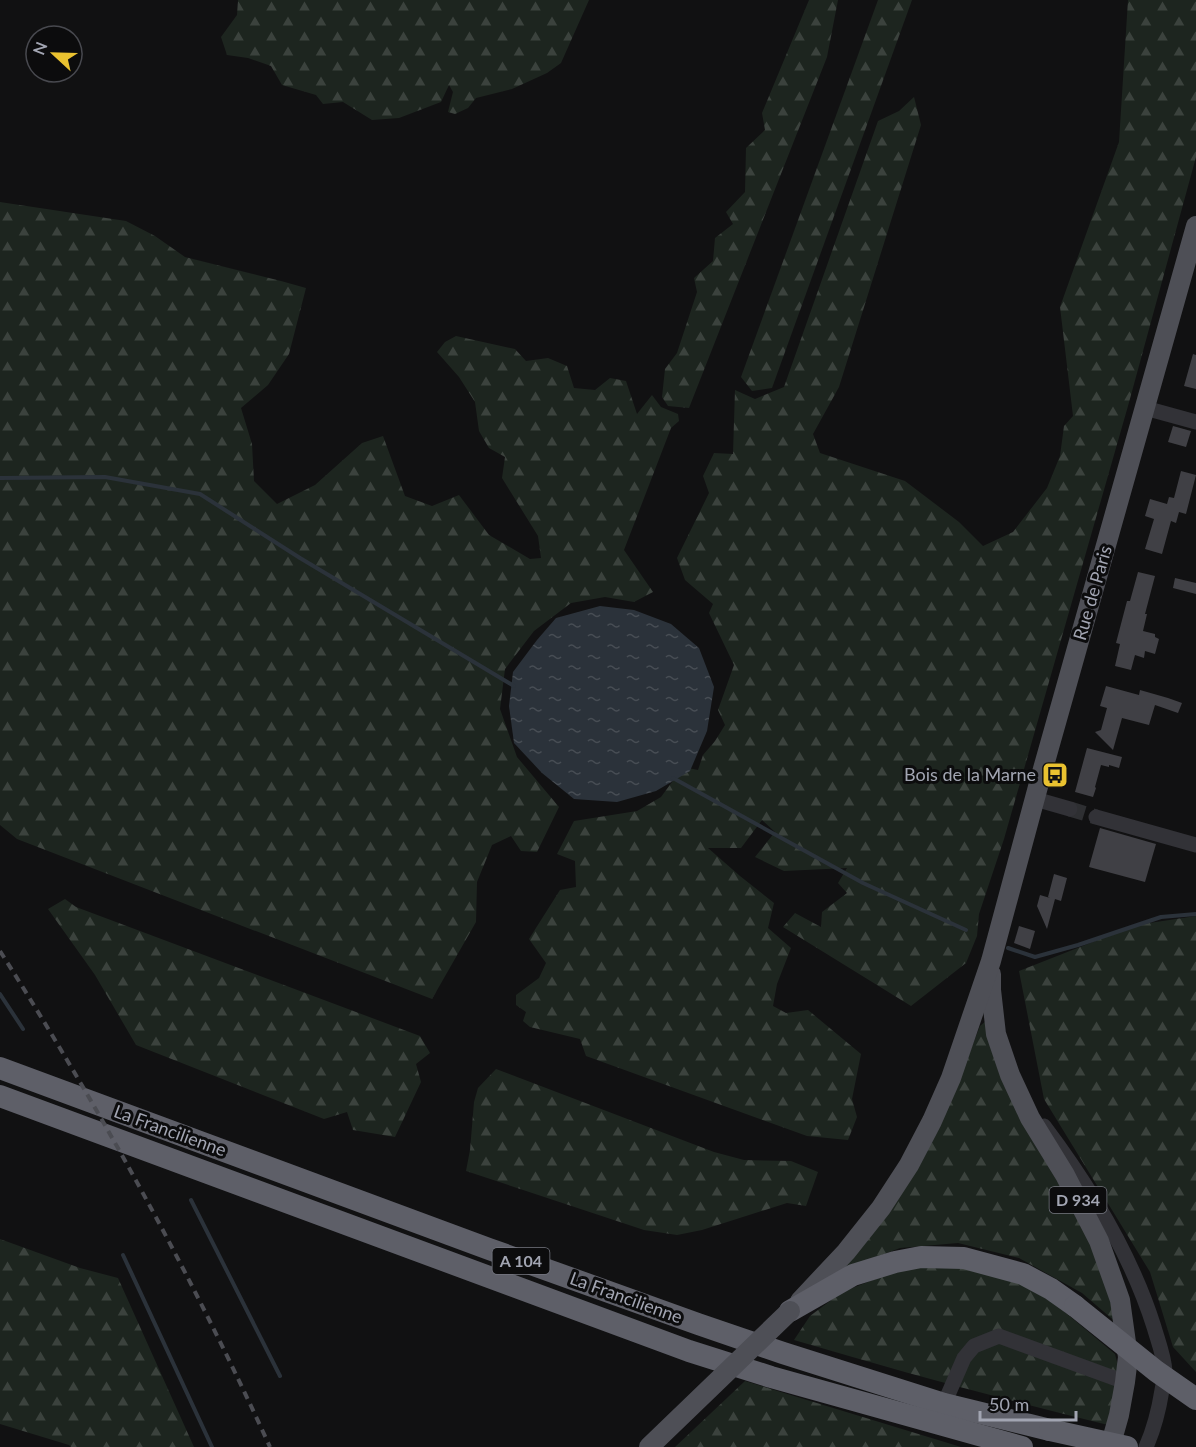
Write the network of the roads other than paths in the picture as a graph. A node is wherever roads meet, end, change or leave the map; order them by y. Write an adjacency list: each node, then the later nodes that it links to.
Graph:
1 (1196, 226): 2 (main road, Rue de Paris)
2 (1145, 408): 3 (street); 4 (main road, Rue de Paris)
3 (1196, 422)
4 (1035, 800): 5 (street); 8 (main road, Rue de Paris)
5 (1070, 809)
6 (1096, 817): 7 (street)
7 (1196, 845)
8 (991, 961): 11 (main road, D 934); 12 (main road)
9 (0, 1068): 15 (highway, La Francilienne / A 104)
10 (0, 1096): 17 (highway, La Francilienne / A 104)
11 (1024, 1105): 13 (main road, D 934); 20 (street)
12 (790, 1311): 14 (highway, bridge); 16 (main road, bridge)
13 (1125, 1382): 15 (street); 18 (main road, D 934)
14 (1196, 1399)
15 (944, 1404): 19 (highway, La Francilienne / A 104, bridge)
16 (649, 1447)
17 (1022, 1447)
18 (1110, 1447)
19 (1127, 1447)
20 (1146, 1447)

